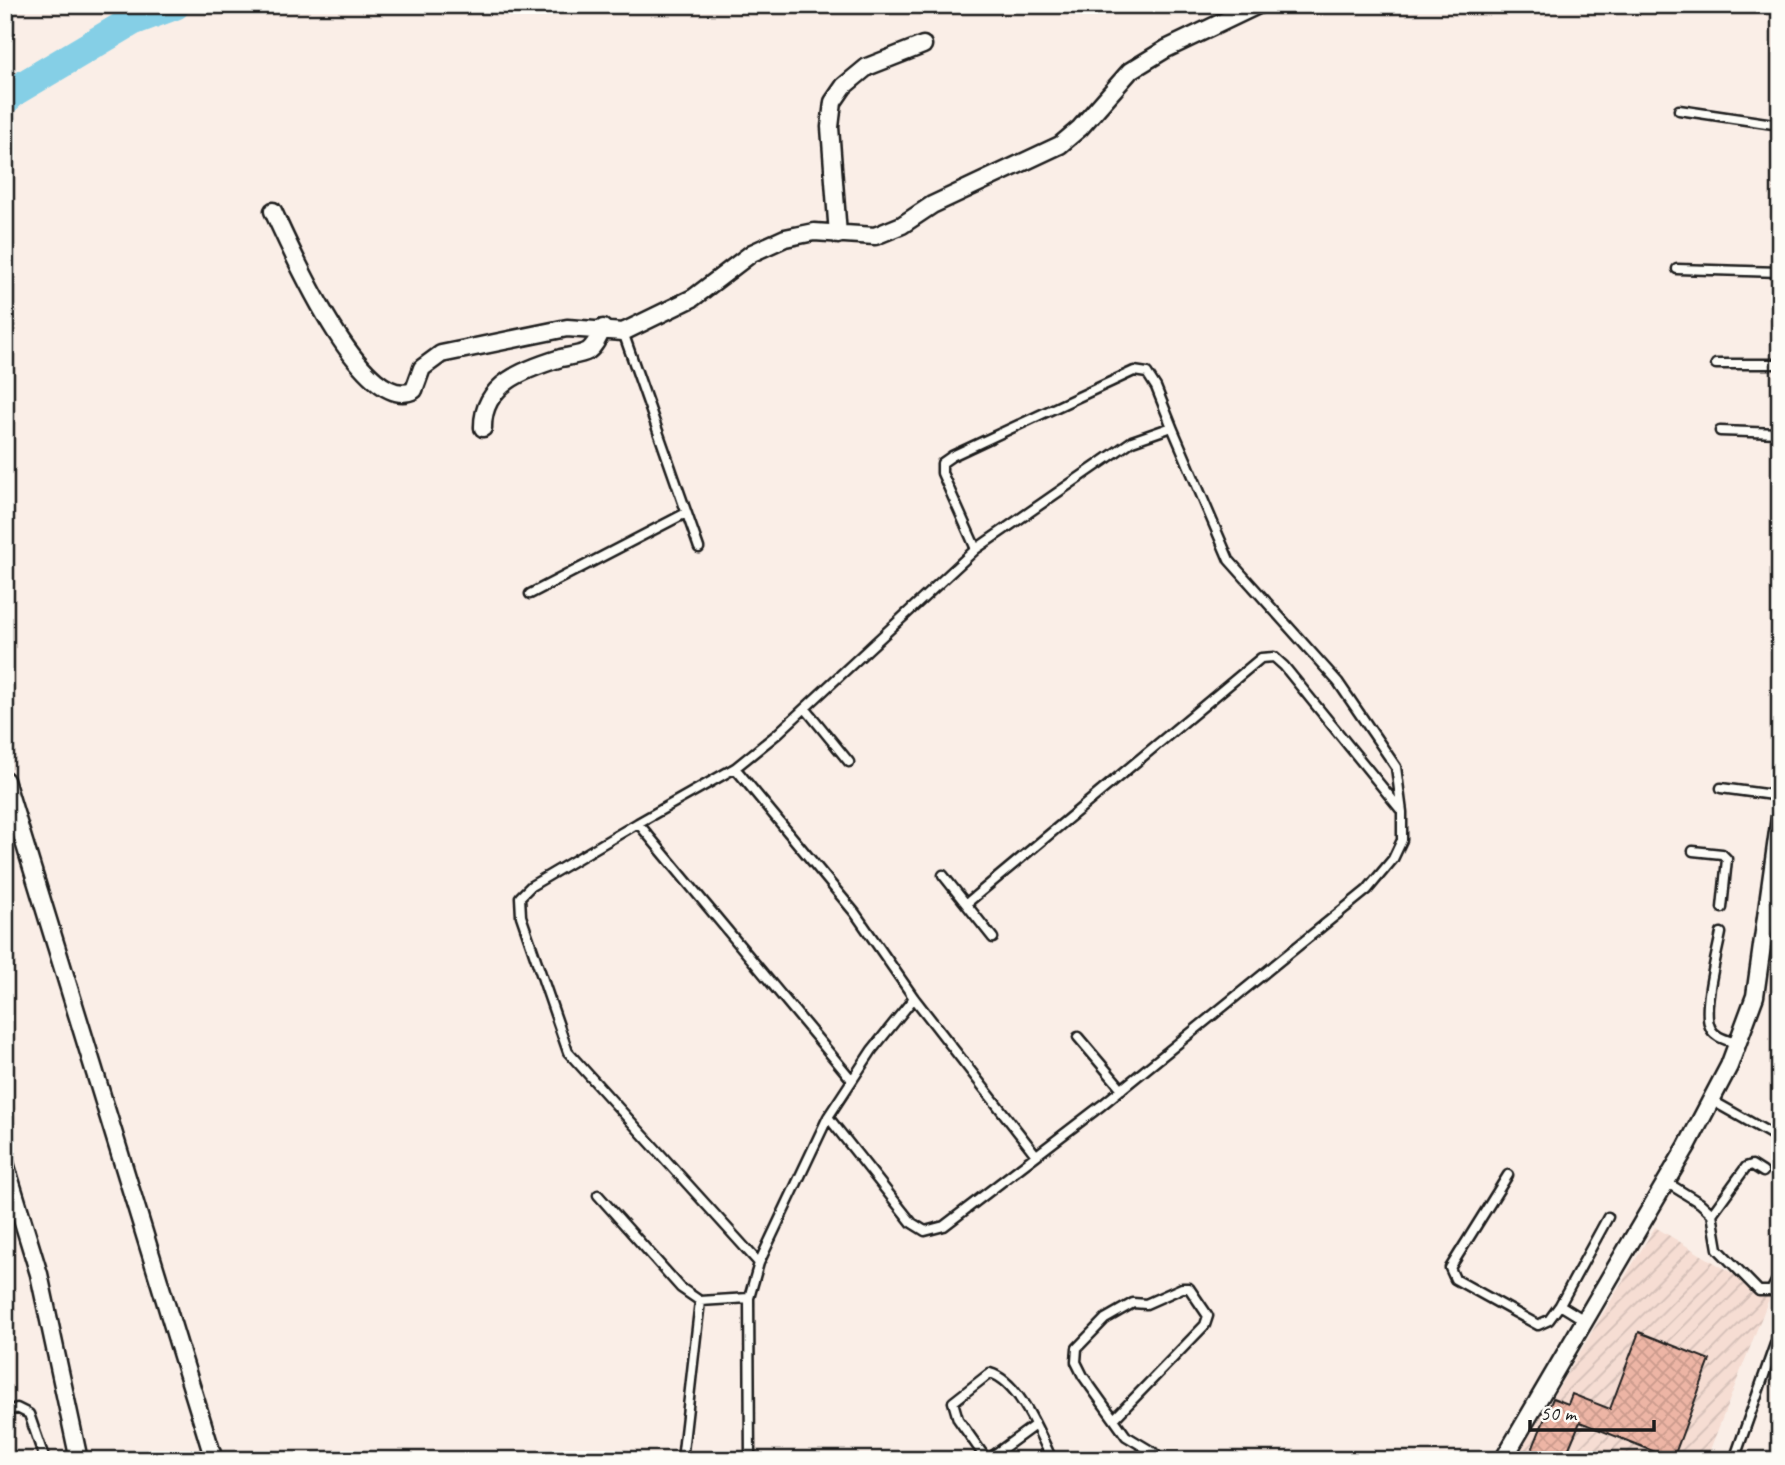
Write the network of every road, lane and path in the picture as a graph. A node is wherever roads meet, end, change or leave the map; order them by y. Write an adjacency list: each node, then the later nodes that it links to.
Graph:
1 (1258, 5): 6 (street)
2 (923, 46): 6 (street)
3 (1679, 110): 4 (lane)
4 (1780, 125)
5 (273, 211): 9 (street)
6 (838, 235): 10 (street)
7 (1677, 269): 8 (lane)
8 (1780, 272)
9 (603, 328): 10 (street); 14 (street)
10 (623, 332): 17 (lane)
11 (1716, 364): 12 (lane)
12 (1780, 364)
13 (1172, 427): 19 (lane); 19 (lane); 27 (lane)
14 (483, 428)
15 (1720, 431): 16 (lane)
16 (1780, 433)
17 (686, 513): 18 (lane); 20 (lane)
18 (699, 548)
19 (976, 549): 21 (lane)
20 (530, 594)
21 (805, 708): 22 (lane); 23 (lane)
22 (849, 762)
23 (735, 768): 29 (lane); 36 (lane)
24 (5, 780): 64 (street)
25 (1721, 788): 26 (lane)
26 (1780, 796)
27 (1402, 812): 32 (lane); 40 (lane)
28 (1780, 817): 38 (street)
29 (638, 823): 39 (lane); 52 (lane)
30 (1693, 851): 33 (lane)
31 (943, 876): 32 (lane)
32 (968, 903): 35 (lane)
33 (1722, 908)
34 (1721, 933): 38 (lane)
35 (993, 938)
36 (914, 998): 39 (lane); 44 (lane)
37 (1078, 1037): 40 (lane)
38 (1738, 1044): 41 (street)
39 (852, 1080): 42 (lane)
40 (1122, 1089): 44 (lane)
41 (1711, 1100): 43 (lane); 48 (street)
42 (828, 1117): 44 (lane); 52 (lane)
43 (1780, 1139)
44 (1036, 1155)
45 (5, 1163): 63 (street)
46 (1763, 1172): 50 (lane)
47 (1508, 1175): 56 (lane)
48 (1666, 1182): 50 (lane); 57 (street)
49 (598, 1195): 55 (lane)
50 (1712, 1214): 53 (lane)
51 (1608, 1217): 56 (lane)
52 (759, 1264): 54 (lane)
53 (1780, 1275)
54 (749, 1298): 55 (lane); 66 (lane)
55 (699, 1301): 65 (lane)
56 (1560, 1305): 57 (lane)
57 (1586, 1321): 70 (street)
58 (1780, 1330): 71 (lane)
59 (5, 1412): 62 (lane)
60 (1114, 1419): 60 (lane); 69 (lane)
61 (1035, 1425): 67 (lane); 67 (lane); 68 (lane)
62 (45, 1460)
63 (79, 1460)
64 (214, 1460)
65 (682, 1460)
66 (750, 1460)
67 (987, 1460)
68 (1052, 1460)
69 (1160, 1460)
70 (1503, 1460)
71 (1734, 1460)

